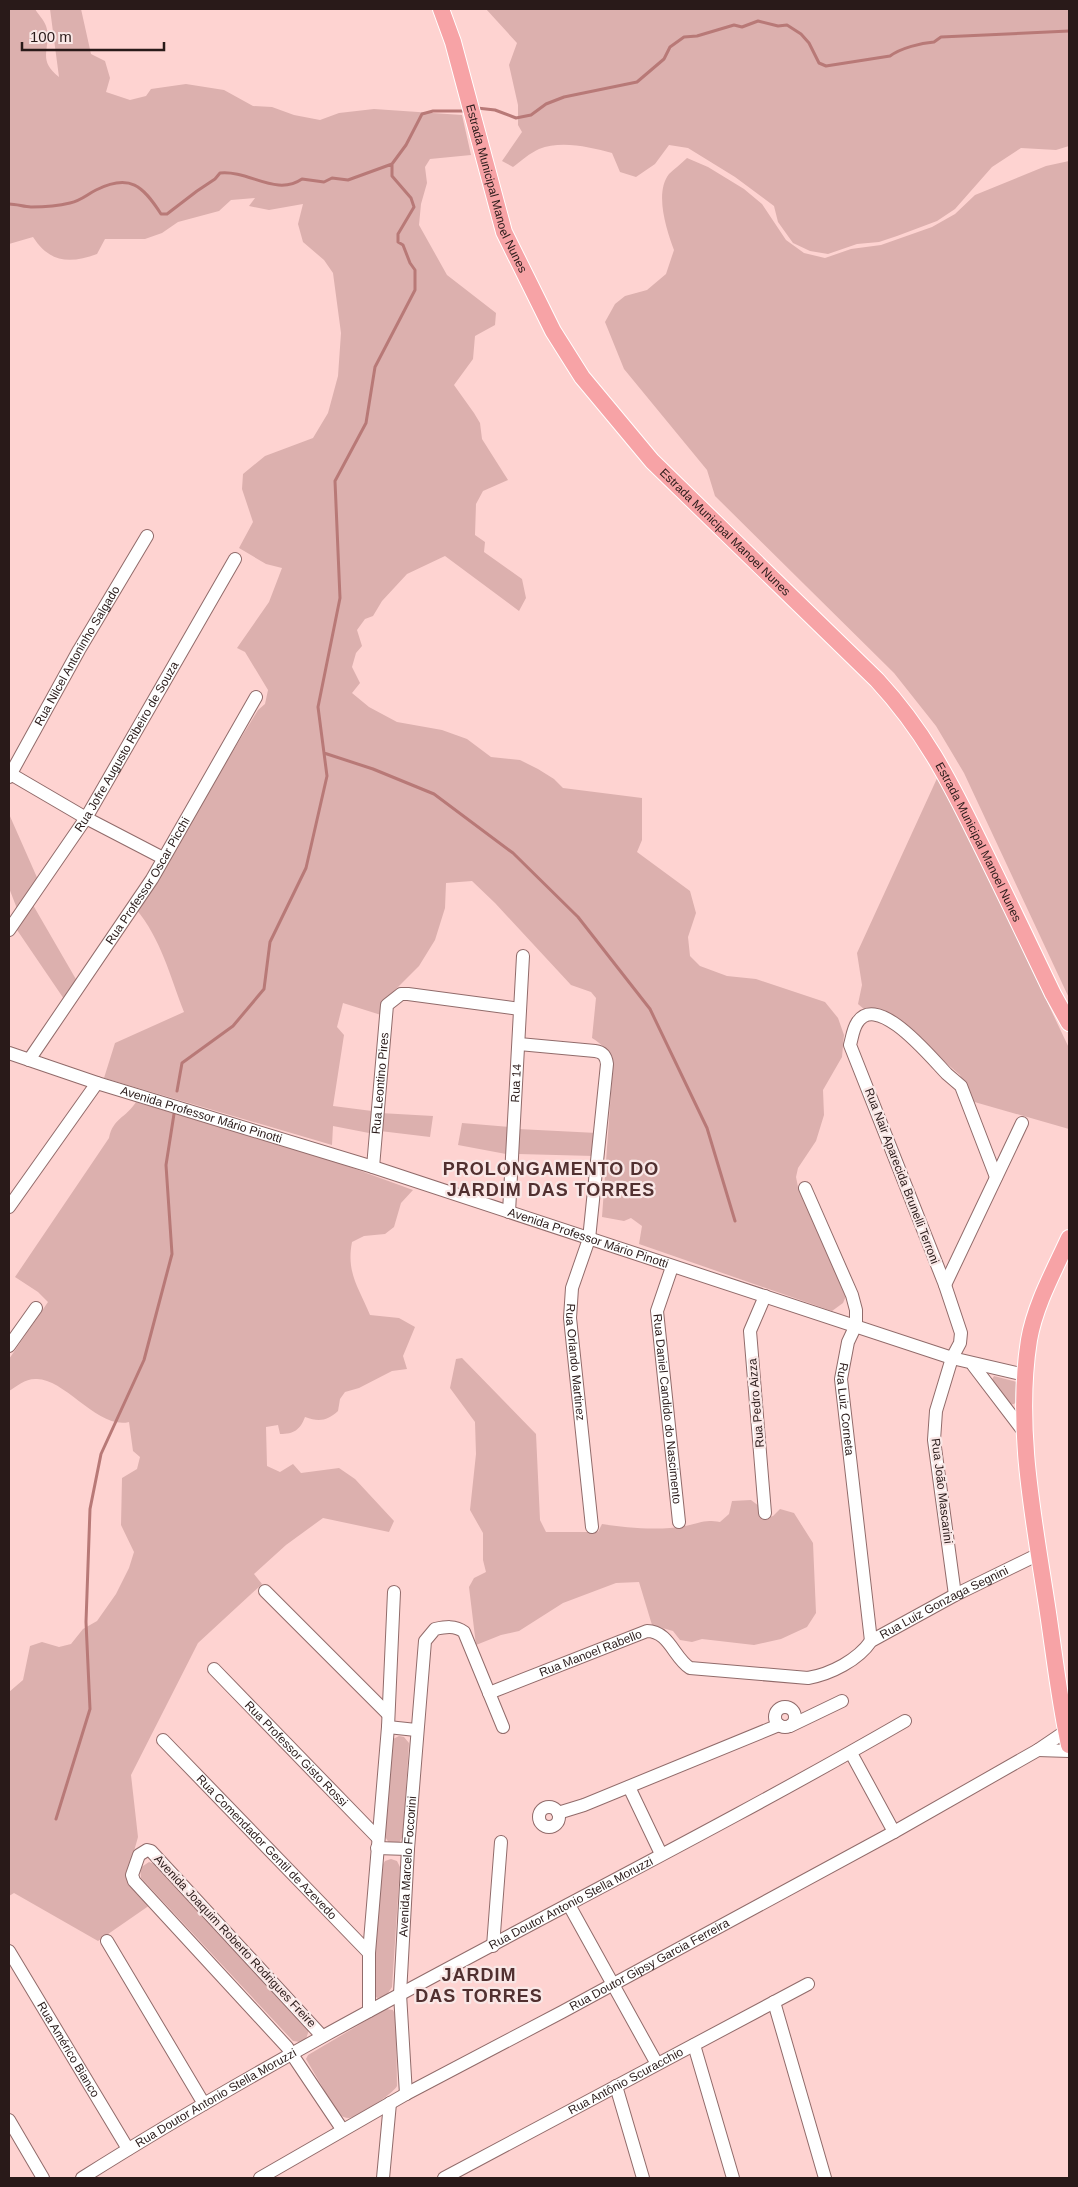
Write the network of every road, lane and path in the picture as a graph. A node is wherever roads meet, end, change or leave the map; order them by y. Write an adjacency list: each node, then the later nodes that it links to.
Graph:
1 (441, 9): 11 (main road, Estrada Municipal Manoel Nunes)
2 (147, 536): 5 (street, Rua Nilcel Antoninho Salgado)
3 (235, 560): 6 (street, Rua Jofre Augusto Ribeiro de Souza)
4 (256, 697): 7 (street, Rua Professor Oscar Picchi)
5 (10, 775): 6 (street)
6 (86, 818): 7 (street); 8 (street, Rua Jofre Augusto Ribeiro de Souza)
7 (163, 858): 14 (street, Rua Professor Oscar Picchi)
8 (9, 930)
9 (523, 956): 10 (street, Rua 14)
10 (520, 1009): 12 (street, Rua 14); 17 (street, Rua Leontino Pires)
11 (1069, 1023)
12 (519, 1044): 21 (street, Rua 14); 23 (street, Rua Orlando Martinez)
13 (11, 1057): 14 (street, Avenida Professor Mário Pinotti)
14 (29, 1060): 15 (street, Avenida Professor Mário Pinotti)
15 (97, 1083): 17 (street, Avenida Professor Mário Pinotti); 20 (street)
16 (1022, 1123): 18 (street)
17 (373, 1167): 21 (street, Avenida Professor Mário Pinotti)
18 (996, 1177): 25 (street); 25 (street, Rua Nair Aparecida Brunelli Terroni)
19 (805, 1188): 28 (street, Rua Luiz Corneta)
20 (9, 1207)
21 (509, 1212): 23 (street, Avenida Professor Mário Pinotti)
22 (1069, 1238): 32 (main road)
23 (588, 1239): 24 (street, Avenida Professor Mário Pinotti); 36 (street, Rua Orlando Martinez)
24 (672, 1267): 26 (street, Avenida Professor Mário Pinotti); 35 (street, Rua Daniel Candido do Nascimento)
25 (945, 1285): 30 (street, Rua Nair Aparecida Brunelli Terroni)
26 (765, 1296): 28 (street, Avenida Professor Mário Pinotti); 34 (street, Rua Pedro Aizza)
27 (36, 1308): 29 (street)
28 (856, 1325): 30 (street, Avenida Professor Mário Pinotti); 41 (street, Rua Luiz Corneta)
29 (9, 1346)
30 (952, 1358): 31 (street, Avenida Professor Mário Pinotti); 40 (street, Rua João Mascarini)
31 (973, 1365): 32 (street, Avenida Professor Mário Pinotti); 33 (street)
32 (1024, 1375): 33 (main road)
33 (1024, 1432): 37 (main road)
34 (765, 1513)
35 (679, 1522)
36 (592, 1527)
37 (1039, 1554): 40 (street, Rua Luiz Gonzaga Segnini); 44 (main road)
38 (265, 1591): 49 (street)
39 (394, 1592): 49 (street)
40 (955, 1595): 41 (street, Rua Luiz Gonzaga Segnini)
41 (870, 1641): 43 (street, Rua Luiz Gonzaga Segnini)
42 (214, 1668): 63 (street, Rua Professor Gisto Rossi)
43 (827, 1673): 45 (street, Rua Manoel Rabello)
44 (1060, 1690): 47 (main road); 55 (main road)
45 (489, 1693): 53 (street); 54 (street, Avenida Marcelo Foccorini)
46 (842, 1701): 48 (street)
47 (1069, 1706)
48 (816, 1712): 51 (street); 51 (street)
49 (388, 1714): 52 (street)
50 (905, 1722): 59 (street, Rua Doutor Antonio Stella Moruzzi)
51 (784, 1725): 60 (street)
52 (388, 1727): 54 (street); 63 (street)
53 (503, 1727)
54 (416, 1730): 65 (street, Avenida Marcelo Foccorini)
55 (1068, 1736): 57 (street, Rua Doutor Gipsy Garcia Ferreira)
56 (163, 1740): 71 (street, Rua Comendador Gentil de Azevedo)
57 (1038, 1750): 58 (street); 62 (street, Rua Doutor Gipsy Garcia Ferreira)
58 (1069, 1751)
59 (851, 1753): 62 (street); 66 (street, Rua Doutor Antonio Stella Moruzzi)
60 (632, 1785): 61 (street); 66 (street)
61 (558, 1813)
62 (894, 1832): 72 (street, Rua Doutor Gipsy Garcia Ferreira)
63 (377, 1842): 65 (street); 71 (street)
64 (501, 1842): 69 (street)
65 (408, 1849): 74 (street, Avenida Marcelo Foccorini)
66 (664, 1852): 67 (street, Rua Doutor Antonio Stella Moruzzi)
67 (569, 1905): 69 (street, Rua Doutor Antonio Stella Moruzzi); 72 (street)
68 (107, 1941): 84 (street)
69 (493, 1946): 74 (street, Rua Doutor Antonio Stella Moruzzi)
70 (9, 1951): 87 (street, Rua Américo Bianco)
71 (369, 1953): 76 (street)
72 (612, 1984): 80 (street); 82 (street, Rua Doutor Gipsy Garcia Ferreira)
73 (808, 1984): 75 (street, Rua Antônio Scuracchio)
74 (400, 1994): 76 (street, Rua Doutor Antonio Stella Moruzzi); 82 (street, Avenida Marcelo Foccorini)
75 (774, 2002): 78 (street, Rua Antônio Scuracchio); 95 (street)
76 (369, 2011): 77 (street, Rua Doutor Antonio Stella Moruzzi)
77 (322, 2036): 79 (street, Rua Doutor Antonio Stella Moruzzi); 79 (street, Avenida Joaquim Roberto Rodrigues Freire)
78 (694, 2045): 80 (street, Rua Antônio Scuracchio); 94 (street)
79 (292, 2053): 84 (street, Rua Doutor Antonio Stella Moruzzi); 86 (street, Avenida Joaquim Roberto Rodrigues Freire)
80 (658, 2064): 81 (street, Rua Antônio Scuracchio)
81 (616, 2086): 92 (street, Rua Antônio Scuracchio); 93 (street)
82 (406, 2094): 83 (street, Rua Doutor Gipsy Garcia Ferreira)
83 (390, 2103): 86 (street, Rua Doutor Gipsy Garcia Ferreira); 91 (street)
84 (204, 2104): 87 (street, Rua Doutor Antonio Stella Moruzzi)
85 (9, 2120): 88 (street)
86 (342, 2129): 90 (street, Rua Doutor Gipsy Garcia Ferreira)
87 (128, 2149): 89 (street, Rua Doutor Antonio Stella Moruzzi)
88 (44, 2178)
89 (82, 2178)
90 (260, 2178)
91 (383, 2178)
92 (444, 2178)
93 (642, 2178)
94 (734, 2178)
95 (825, 2178)

